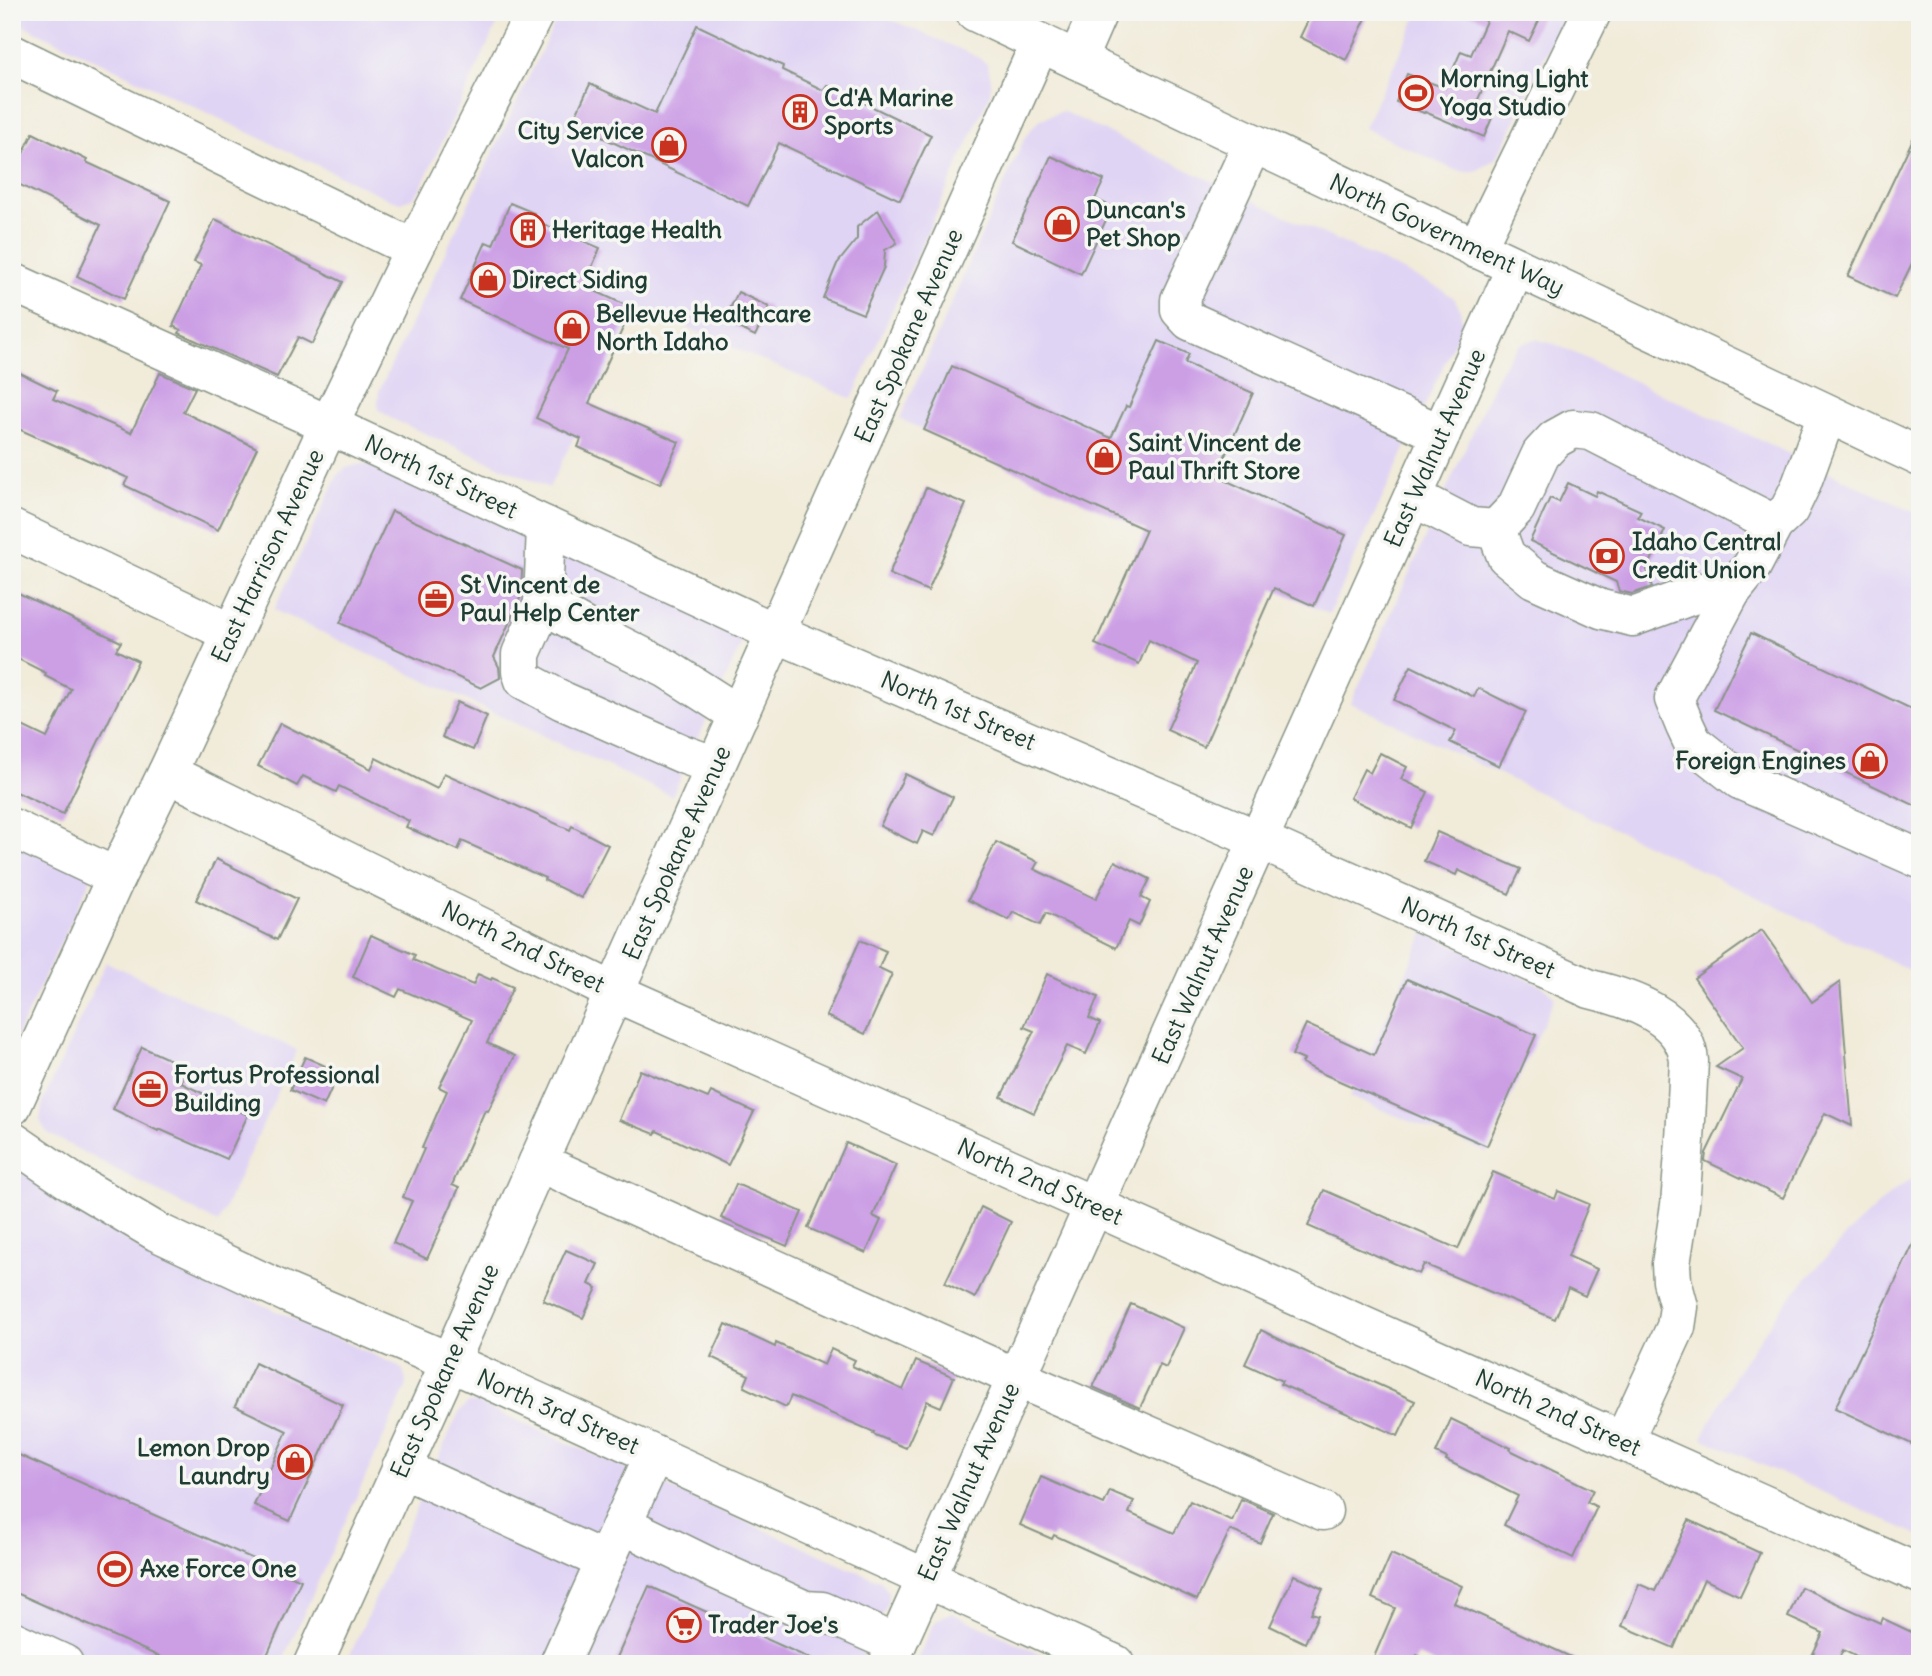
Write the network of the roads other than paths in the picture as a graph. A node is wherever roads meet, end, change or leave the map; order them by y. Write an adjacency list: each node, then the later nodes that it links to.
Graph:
1 (535, 12): 9 (street, East Harrison Avenue)
2 (975, 12): 5 (street, North Government Way)
3 (1098, 12): 7 (street)
4 (1581, 16): 10 (street)
5 (1041, 43): 7 (street, North Government Way); 25 (street, East Spokane Avenue)
6 (12, 54): 9 (street)
7 (1077, 60): 8 (street, North Government Way)
8 (1253, 143): 10 (street, North Government Way); 15 (street)
9 (414, 249): 14 (street, East Harrison Avenue)
10 (1476, 249): 11 (street, North Government Way)
11 (1516, 267): 13 (street, North Government Way); 15 (street, East Walnut Avenue)
12 (12, 282): 14 (street, North 1st Street)
13 (1827, 414): 16 (street, North Government Way); 18 (street)
14 (329, 425): 19 (street, North 1st Street); 24 (street, East Harrison Avenue)
15 (1441, 434): 17 (street, East Walnut Avenue)
16 (1920, 457)
17 (1413, 497): 21 (street); 30 (street, East Walnut Avenue)
18 (1774, 524): 21 (street); 22 (street)
19 (546, 526): 23 (street); 25 (street, North 1st Street)
20 (12, 529): 24 (street)
21 (1496, 529): 22 (street)
22 (1731, 592): 31 (street)
23 (543, 604): 26 (street); 27 (street)
24 (231, 633): 28 (street, East Harrison Avenue)
25 (776, 633): 26 (street, East Spokane Avenue); 30 (street, North 1st Street)
26 (739, 715): 27 (street, East Spokane Avenue)
27 (716, 766): 33 (street, East Spokane Avenue)
28 (167, 773): 32 (street, East Harrison Avenue); 33 (street, North 2nd Street)
29 (12, 828): 32 (street)
30 (1259, 840): 37 (street, East Walnut Avenue); 40 (street, North 1st Street)
31 (1920, 859)
32 (116, 877): 34 (street, East Harrison Avenue)
33 (614, 992): 36 (street, East Spokane Avenue); 37 (street, North 2nd Street)
34 (12, 1106)
35 (12, 1140): 38 (street, North 3rd Street)
36 (538, 1162): 38 (street, East Spokane Avenue); 39 (street)
37 (1094, 1206): 39 (street, East Walnut Avenue); 40 (street, North 2nd Street)
38 (450, 1362): 41 (street, North 3rd Street); 42 (street, East Spokane Avenue)
39 (1017, 1378): 43 (street); 47 (street, East Walnut Avenue)
40 (1623, 1442): 46 (street, North 2nd Street)
41 (654, 1455): 44 (street); 47 (street, North 3rd Street)
42 (401, 1468): 45 (street); 51 (street, East Spokane Avenue)
43 (1323, 1511)
44 (622, 1524): 45 (street); 49 (street)
45 (605, 1561): 52 (street)
46 (1920, 1574)
47 (926, 1579): 49 (street, East Walnut Avenue); 53 (street, North 3rd Street)
48 (12, 1640): 50 (street)
49 (893, 1654)
50 (64, 1664)
51 (313, 1664)
52 (559, 1664)
53 (1115, 1664)

